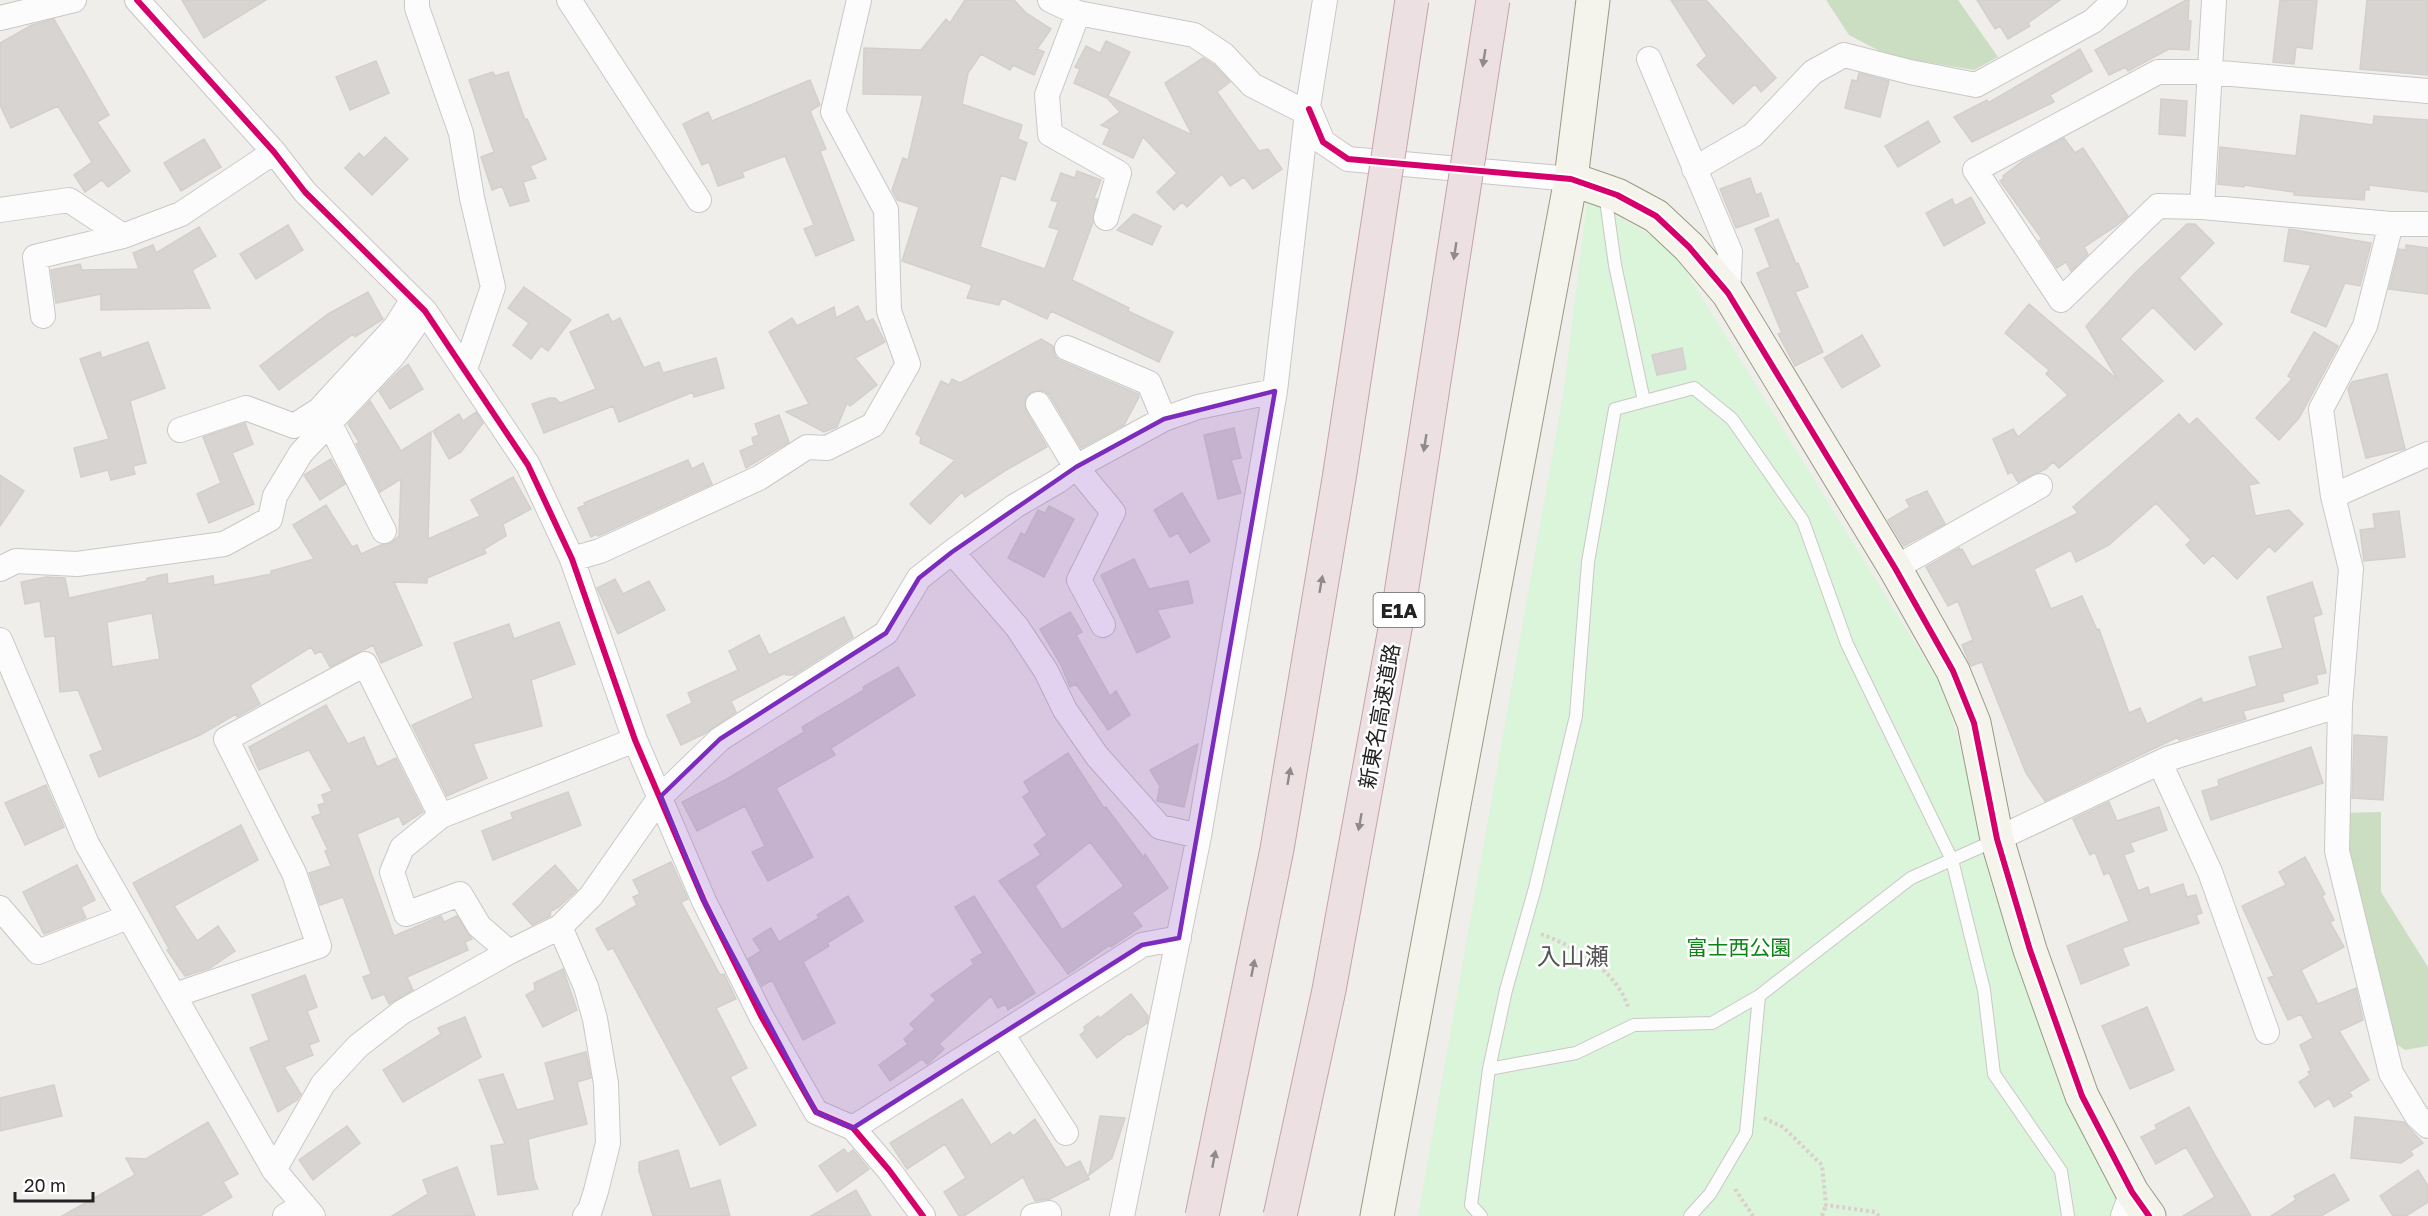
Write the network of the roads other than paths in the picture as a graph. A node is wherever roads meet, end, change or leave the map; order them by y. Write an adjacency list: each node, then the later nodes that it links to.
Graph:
1 (74, 0): 13 (street)
2 (137, 0): 18 (street)
3 (417, 0): 33 (street)
4 (569, 0): 22 (street)
5 (860, 0): 46 (street)
6 (1325, 0): 17 (street)
7 (1412, 0): 78 (highway, one-way to 7, bridge)
8 (1493, 0): 79 (highway, 新東名高速道路 / E1A, one-way to 79, bridge)
9 (1593, 0): 20 (street)
10 (2115, 0): 19 (street)
11 (2214, 0): 15 (street)
12 (1065, 5): 17 (street); 25 (street)
13 (0, 18)
14 (1649, 59): 19 (street)
15 (2209, 72): 16 (street); 23 (street); 23 (street)
16 (2428, 91)
17 (1308, 111): 20 (street); 34 (street)
18 (274, 152): 28 (street); 30 (street)
19 (1694, 169): 29 (street)
20 (1571, 179): 21 (street); 80 (street)
21 (1604, 191): 29 (street); 35 (lane)
22 (699, 200)
23 (2202, 207): 26 (street)
24 (0, 210): 28 (street)
25 (1106, 218)
26 (2391, 224): 27 (street); 43 (street)
27 (2428, 224)
28 (123, 236): 31 (street)
29 (1728, 293): 47 (street)
30 (419, 305): 33 (street); 38 (street); 39 (street)
31 (43, 316)
32 (1066, 348): 37 (street)
33 (465, 369): 46 (street)
34 (1275, 391): 37 (street); 56 (street)
35 (1644, 401): 58 (lane); 68 (lane)
36 (1038, 404): 41 (street)
37 (1164, 419): 41 (street)
38 (329, 422): 44 (street); 48 (street)
39 (180, 430)
40 (2428, 454): 43 (street)
41 (1076, 467): 45 (street); 49 (street)
42 (2040, 486): 47 (street)
43 (2333, 496): 51 (street)
44 (384, 531)
45 (952, 552): 54 (street); 56 (street)
46 (572, 559): 52 (street)
47 (1895, 568): 57 (street)
48 (0, 569)
49 (1103, 626)
50 (0, 639): 60 (street)
51 (2340, 705): 53 (street); 69 (street)
52 (635, 740): 54 (street); 55 (street)
53 (2160, 763): 57 (street); 66 (street)
54 (661, 796): 61 (street); 70 (street)
55 (441, 816): 63 (street); 64 (street)
56 (1199, 836): 62 (street)
57 (1997, 839): 58 (lane); 73 (street)
58 (1952, 860): 65 (lane); 83 (lane)
59 (0, 908): 60 (street)
60 (128, 917): 64 (street)
61 (560, 927): 63 (street); 75 (street)
62 (1179, 938): 67 (street); 77 (street)
63 (509, 952): 72 (street)
64 (175, 995): 72 (street)
65 (1759, 996): 68 (lane); 82 (lane)
66 (2267, 1032)
67 (1002, 1034): 70 (street); 71 (street)
68 (1489, 1069): 81 (lane)
69 (2428, 1126)
70 (853, 1128): 76 (street)
71 (1066, 1133)
72 (274, 1170): 74 (street)
73 (2135, 1208)
74 (301, 1212)
75 (585, 1216)
76 (923, 1216)
77 (1122, 1216)
78 (1202, 1216)
79 (1280, 1216)
80 (1377, 1216)
81 (1481, 1216)
82 (1690, 1216)
83 (2068, 1216)

